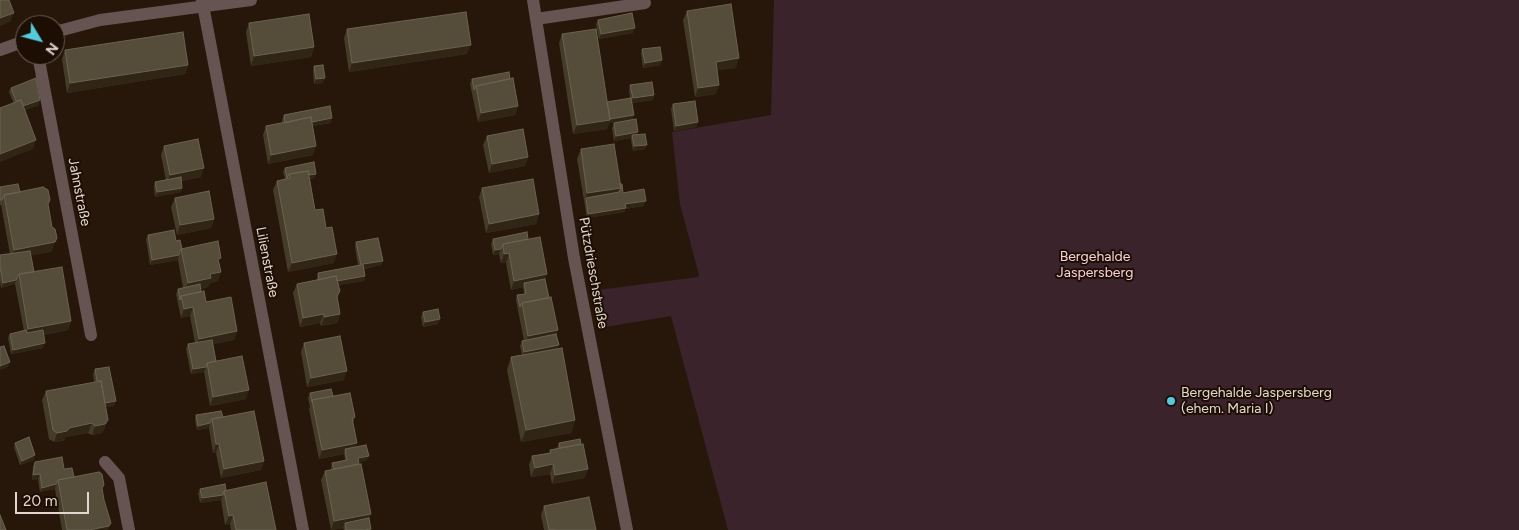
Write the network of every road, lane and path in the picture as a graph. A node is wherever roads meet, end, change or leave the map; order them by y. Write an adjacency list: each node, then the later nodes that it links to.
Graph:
1 (251, 0): 3 (street)
2 (533, 0): 5 (street, Pützdrieschstraße)
3 (203, 3): 6 (street); 13 (street, Lilienstraße)
4 (645, 3): 5 (street)
5 (536, 19): 14 (street, Pützdrieschstraße)
6 (65, 29)
7 (15, 45): 8 (street)
8 (0, 50)
9 (40, 65): 10 (street, Jahnstraße)
10 (91, 335)
11 (105, 462): 12 (street)
12 (128, 530)
13 (303, 530)
14 (626, 530)

